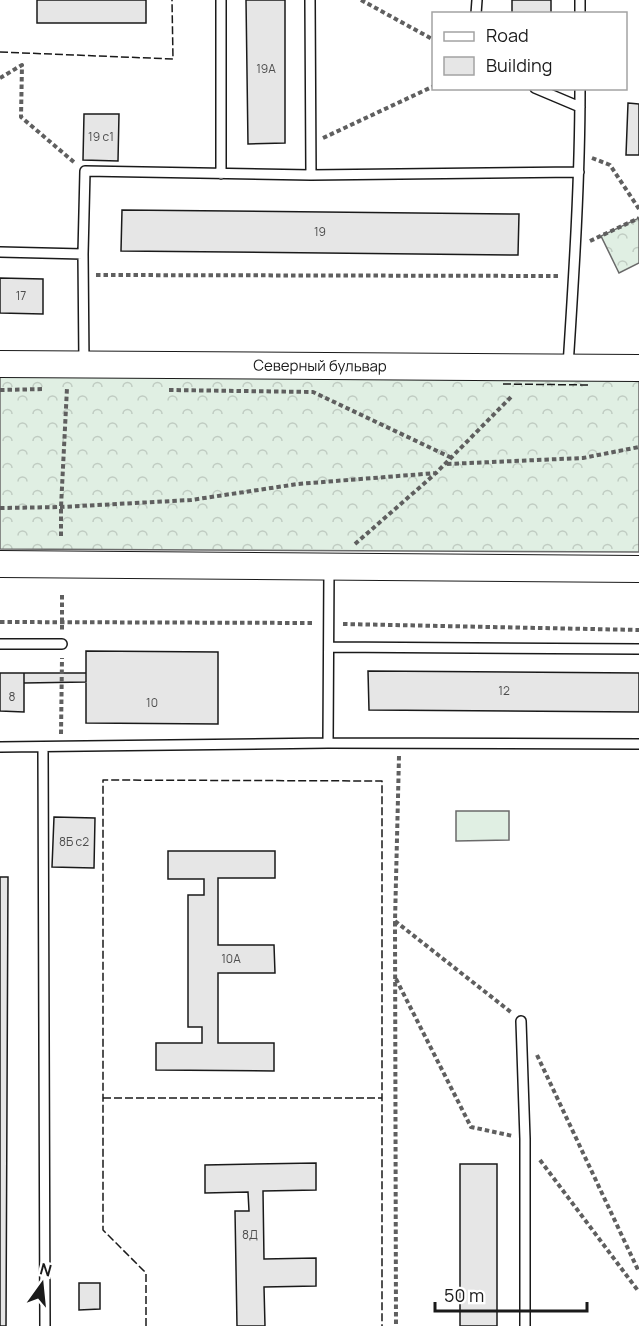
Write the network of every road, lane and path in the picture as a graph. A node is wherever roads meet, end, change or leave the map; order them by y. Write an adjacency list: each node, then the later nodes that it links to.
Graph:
1 (221, 0): 14 (lane)
2 (310, 0): 10 (lane)
3 (360, 0): 4 (path)
4 (432, 39)
5 (0, 78): 12 (path)
6 (432, 87): 10 (path)
7 (540, 90): 9 (lane)
8 (580, 90): 9 (lane)
9 (580, 107): 11 (lane)
10 (310, 144): 15 (lane)
11 (580, 154): 13 (lane); 16 (path)
12 (85, 171): 14 (lane); 20 (lane)
13 (579, 172): 15 (lane); 18 (lane)
14 (221, 174): 15 (lane)
15 (311, 175)
16 (639, 209)
17 (639, 218): 18 (path)
18 (576, 248): 22 (lane)
19 (0, 252): 20 (lane)
20 (84, 254): 21 (lane)
21 (84, 275): 22 (path); 26 (lane)
22 (574, 276): 24 (lane)
23 (0, 364): 26 (main road, Северный бульвар)
24 (568, 368): 25 (main road, Северный бульвар); 26 (main road, Северный бульвар)
25 (639, 368)
26 (81, 377): 27 (path)
27 (67, 388): 29 (path); 37 (path)
28 (45, 389): 30 (path)
29 (56, 389)
30 (0, 390)
31 (161, 390): 34 (path)
32 (512, 396): 34 (path)
33 (639, 447): 35 (path)
34 (453, 458): 35 (path)
35 (446, 464): 36 (path)
36 (436, 473): 37 (path); 41 (path)
37 (61, 507): 38 (path); 39 (path)
38 (0, 508)
39 (61, 536)
40 (0, 564): 41 (main road)
41 (329, 567): 42 (main road); 46 (lane)
42 (639, 569)
43 (62, 595): 45 (path)
44 (0, 644): 45 (lane)
45 (62, 644): 52 (path)
46 (329, 646): 47 (lane); 48 (lane)
47 (639, 649)
48 (328, 743): 49 (lane); 52 (lane)
49 (399, 743): 50 (lane); 54 (path)
50 (639, 744)
51 (0, 747): 53 (lane)
52 (60, 747): 53 (lane)
53 (43, 748): 58 (lane)
54 (395, 921): 55 (path); 59 (path)
55 (521, 1021): 60 (lane)
56 (536, 1052): 57 (path)
57 (639, 1272)
58 (45, 1326)
59 (396, 1326)
60 (525, 1326)

